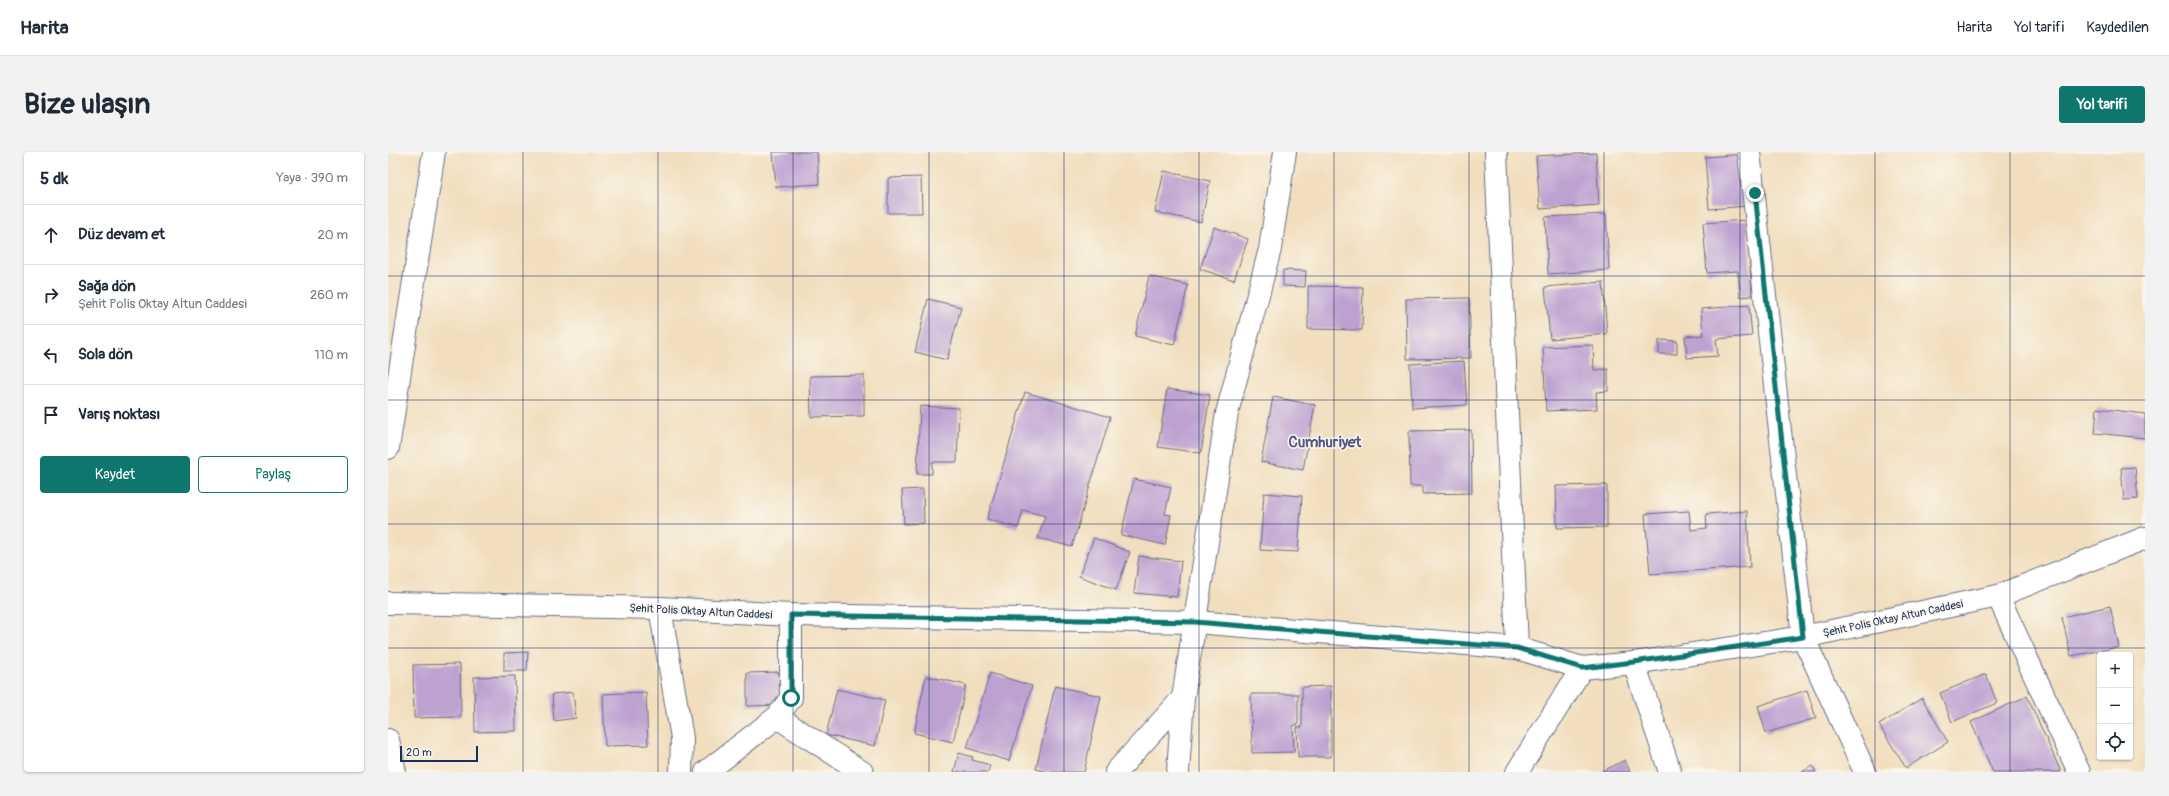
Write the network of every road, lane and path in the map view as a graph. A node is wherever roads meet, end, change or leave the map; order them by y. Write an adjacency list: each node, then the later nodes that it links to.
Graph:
1 (434, 152): 5 (street)
2 (1285, 152): 11 (street)
3 (1496, 152): 13 (street)
4 (1750, 152): 12 (street)
5 (388, 448)
6 (2145, 538): 7 (street, Şehit Polis Oktay Altun Caddesi)
7 (1998, 596): 12 (street, Şehit Polis Oktay Altun Caddesi); 26 (street)
8 (388, 603): 9 (street, Şehit Polis Oktay Altun Caddesi)
9 (660, 608): 10 (street, Şehit Polis Oktay Altun Caddesi); 18 (street)
10 (791, 615): 11 (street, Şehit Polis Oktay Altun Caddesi); 17 (street)
11 (1195, 622): 13 (street, Şehit Polis Oktay Altun Caddesi); 16 (street)
12 (1803, 637): 14 (street, Şehit Polis Oktay Altun Caddesi); 25 (street)
13 (1517, 648): 15 (street, Şehit Polis Oktay Altun Caddesi)
14 (1634, 662): 15 (street, Şehit Polis Oktay Altun Caddesi); 24 (street)
15 (1582, 668): 23 (street)
16 (1183, 698): 21 (street); 22 (street)
17 (777, 716): 19 (street); 20 (street)
18 (681, 772)
19 (706, 772)
20 (862, 772)
21 (1116, 772)
22 (1178, 772)
23 (1517, 772)
24 (1670, 772)
25 (1865, 772)
26 (2079, 772)

